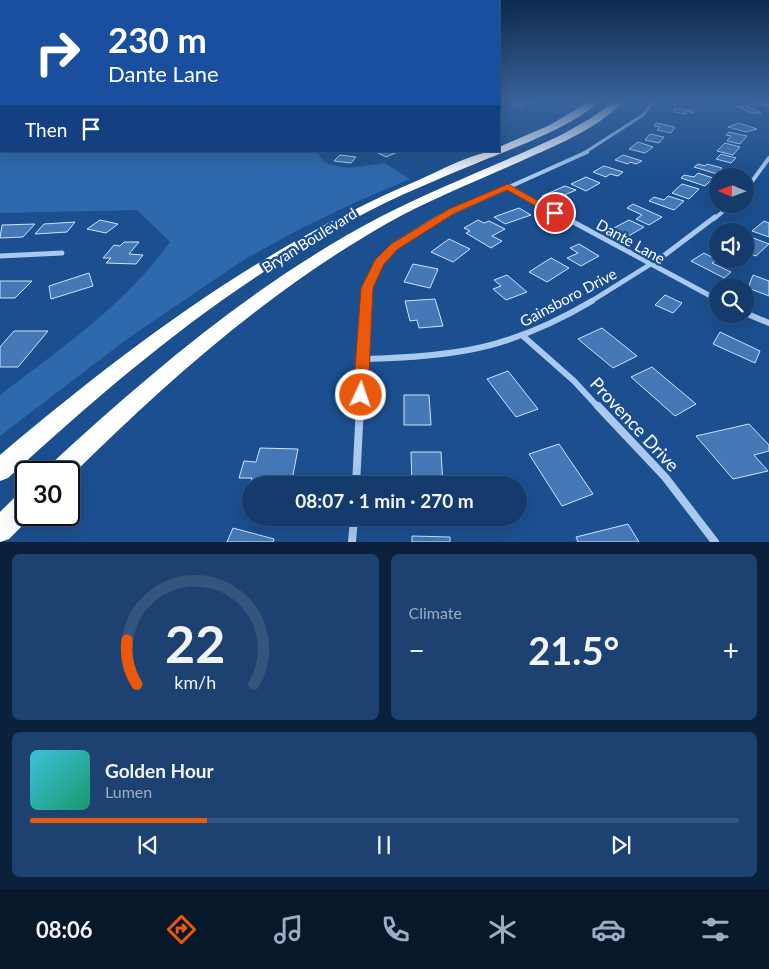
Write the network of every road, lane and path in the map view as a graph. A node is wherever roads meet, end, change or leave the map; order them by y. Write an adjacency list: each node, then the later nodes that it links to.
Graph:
1 (554, 126): 4 (highway, Bryan Boulevard)
2 (583, 126): 18 (highway, Bryan Boulevard)
3 (625, 126): 8 (street)
4 (500, 150)
5 (496, 152): 19 (highway, Bryan Boulevard)
6 (769, 158): 7 (street)
7 (754, 179)
8 (508, 186): 12 (street, Dante Lane); 17 (street)
9 (721, 213): 12 (street, Gainsboro Drive)
10 (62, 253): 11 (street)
11 (0, 256)
12 (650, 265): 13 (street, Dante Lane); 16 (street, Gainsboro Drive)
13 (709, 295)
14 (754, 317): 15 (street)
15 (769, 323)
16 (523, 336): 17 (street, Gainsboro Drive); 25 (street, Provence Drive)
17 (363, 359): 20 (street)
18 (71, 461)
19 (0, 470)
20 (356, 476)
21 (15, 515): 23 (highway)
22 (353, 526): 24 (street)
23 (0, 530)
24 (352, 542)
25 (715, 542)

